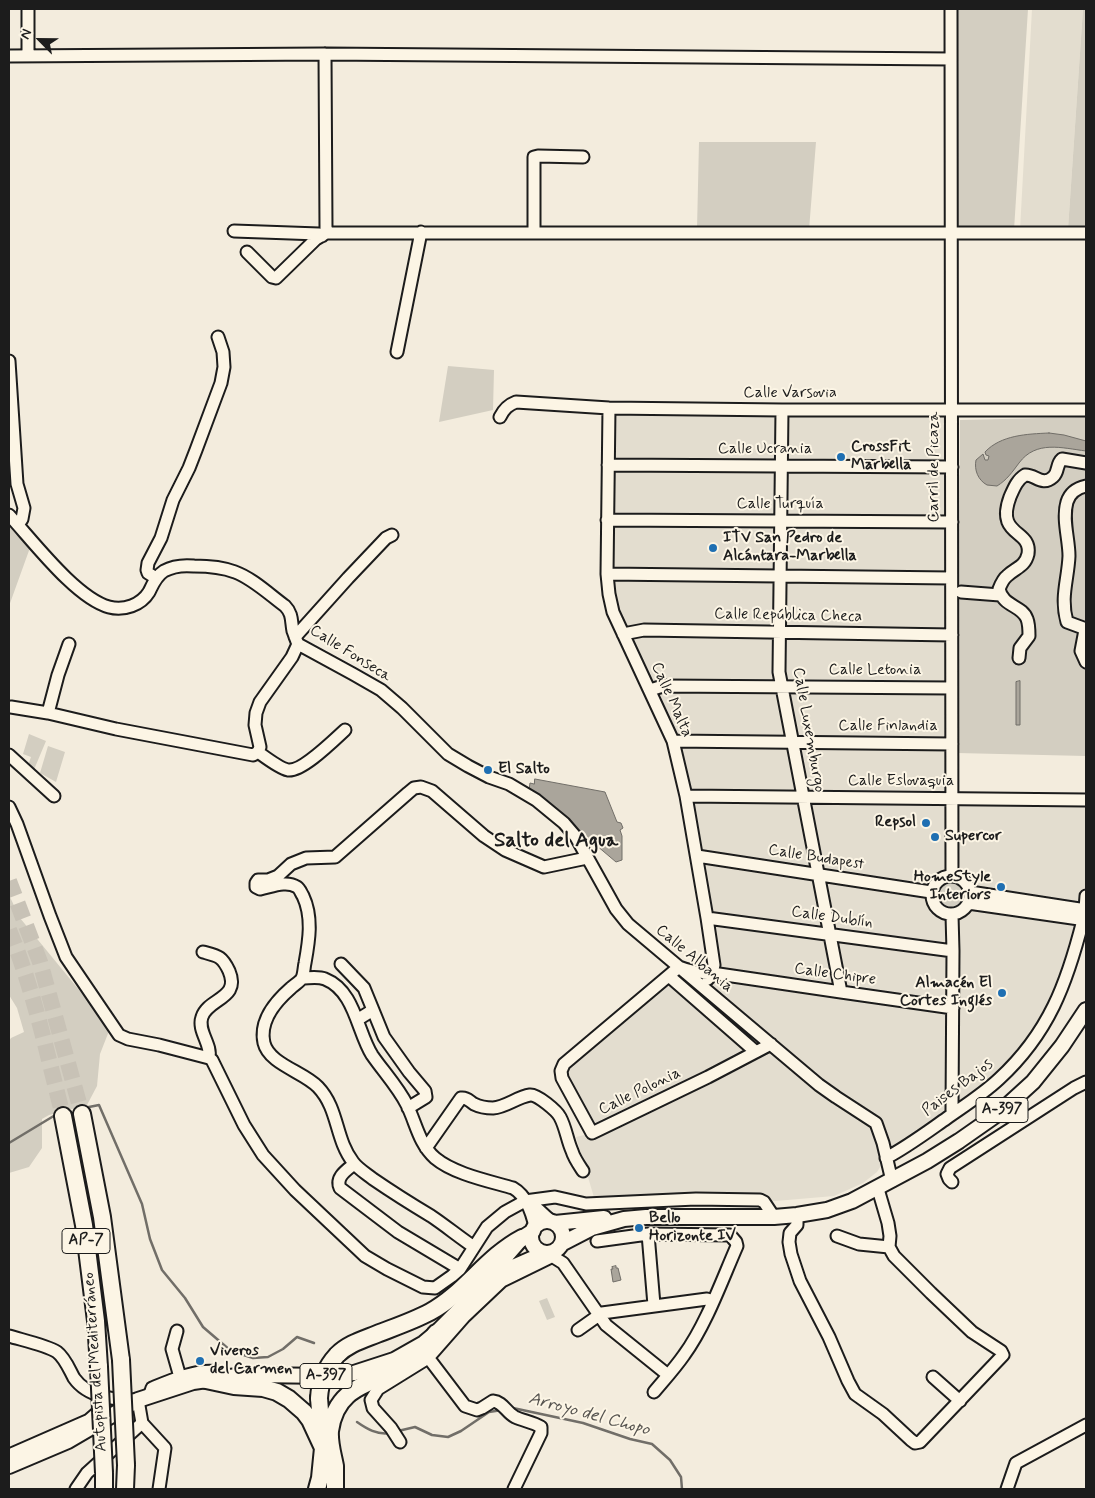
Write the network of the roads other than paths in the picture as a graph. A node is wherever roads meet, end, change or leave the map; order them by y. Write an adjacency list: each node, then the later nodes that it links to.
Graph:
1 (28, 9): 5 (street)
2 (951, 9): 6 (street, Carril de Picaza)
3 (326, 54): 5 (street); 6 (street); 13 (street)
4 (9, 56): 5 (street)
5 (28, 56)
6 (951, 59): 11 (street, Carril de Picaza)
7 (583, 157): 10 (street)
8 (234, 231): 13 (street)
9 (421, 232): 10 (street); 13 (street); 16 (street)
10 (534, 232): 11 (street)
11 (951, 232): 12 (street); 20 (street, Carril de Picaza)
12 (1086, 233)
13 (325, 234): 14 (street)
14 (247, 252)
15 (218, 337): 36 (street)
16 (397, 352)
17 (9, 360): 32 (street)
18 (609, 408): 19 (street, Calle Varsovia); 22 (street, Calle Varsovia); 24 (street, Calle Malta)
19 (782, 410): 20 (street, Calle Varsovia); 25 (street, Calle Luxemburgo)
20 (951, 410): 21 (street, Calle Varsovia); 26 (street, Carril de Picaza)
21 (1086, 410)
22 (500, 417)
23 (1086, 463): 39 (street)
24 (608, 465): 25 (street, Calle Ucrania); 29 (street, Calle Malta)
25 (781, 466): 26 (street, Calle Ucrania); 30 (street, Calle Luxemburgo)
26 (952, 467): 31 (street, Carril de Picaza)
27 (1086, 486): 40 (street)
28 (9, 515): 32 (street, Calle Fonseca)
29 (607, 520): 30 (street, Calle Turquía); 34 (street, Calle Malta)
30 (780, 521): 31 (street, Calle Turquía); 35 (street, Calle Luxemburgo)
31 (952, 522): 37 (street, Carril de Picaza)
32 (18, 525): 36 (street, Calle Fonseca)
33 (392, 535): 44 (street)
34 (607, 574): 35 (street); 42 (street, Calle Malta)
35 (780, 577): 37 (street); 41 (street, Calle Luxemburgo)
36 (156, 578): 44 (street, Calle Fonseca)
37 (951, 578): 43 (street, Carril de Picaza)
38 (961, 592): 39 (street)
39 (1000, 594): 46 (street)
40 (1086, 630): 47 (street)
41 (780, 632): 42 (street, Calle República Checa); 43 (street, Calle República Checa); 48 (street, Calle Luxemburgo)
42 (623, 634): 50 (street, Calle Malta)
43 (952, 635): 49 (street, Carril de Picaza)
44 (296, 640): 57 (street); 59 (street, Calle Fonseca)
45 (69, 644): 52 (street)
46 (1020, 658)
47 (1086, 662)
48 (782, 687): 49 (street, Calle Letonia); 50 (street, Calle Letonia); 55 (street, Calle Luxemburgo)
49 (951, 688): 56 (street, Carril de Picaza)
50 (650, 690): 54 (street, Calle Malta)
51 (11, 707): 52 (street)
52 (48, 713): 57 (street)
53 (345, 730): 57 (street)
54 (673, 741): 55 (street, Calle Finlandia); 61 (street, Calle Malta)
55 (792, 743): 56 (street, Calle Finlandia); 62 (street, Calle Luxemburgo)
56 (952, 744): 63 (street, Carril de Picaza)
57 (258, 752)
58 (9, 754): 60 (street)
59 (468, 766): 67 (street, Calle Albania)
60 (54, 796)
61 (686, 796): 62 (street, Calle Eslovaquia); 66 (street, Calle Malta)
62 (804, 798): 63 (street, Calle Eslovaquia); 68 (street, Calle Luxemburgo)
63 (952, 799): 64 (street, Calle Eslovaquia); 69 (street, Carril de Picaza)
64 (1086, 800)
65 (9, 807): 92 (street)
66 (696, 856): 68 (street, Calle Budapest); 75 (street, Calle Malta)
67 (588, 858): 80 (street, Calle Albania); 83 (street)
68 (817, 874): 70 (street, Calle Budapest); 76 (street, Calle Luxemburgo)
69 (952, 875): 70 (street); 72 (street)
70 (931, 892): 73 (street)
71 (1086, 896): 74 (street, Paises Bajos)
72 (969, 897): 73 (street); 74 (street)
73 (952, 915): 77 (street)
74 (1085, 915): 95 (street, Paises Bajos)
75 (707, 918): 76 (street, Calle Dublín); 81 (street, Calle Malta)
76 (830, 935): 77 (street, Calle Dublín); 85 (street, Calle Luxemburgo)
77 (953, 951): 86 (street)
78 (202, 952): 92 (street)
79 (341, 964): 87 (street)
80 (679, 967): 81 (street); 82 (street, Calle Polonia); 84 (street, Calle Albania)
81 (712, 973): 84 (street, Calle Malta); 85 (street, Calle Chipre)
82 (669, 976): 91 (street); 91 (street, Calle Polonia)
83 (302, 978): 89 (street); 100 (street)
84 (707, 990): 90 (street, Calle Albania)
85 (840, 992): 86 (street, Calle Chipre)
86 (953, 1008): 95 (street)
87 (373, 1010): 89 (street); 94 (street)
88 (1086, 1010): 102 (main road, A-397)
89 (357, 1020): 94 (street)
90 (771, 1044): 91 (street, Calle Polonia); 99 (street, Calle Albania)
91 (756, 1052)
92 (209, 1058): 119 (street)
93 (1086, 1082): 103 (street)
94 (408, 1108): 98 (street)
95 (954, 1113): 99 (street, Paises Bajos)
96 (82, 1114): 144 (highway, Autopista del Mediterráneo / AP-7, bridge)
97 (63, 1116): 145 (highway, Autopista del Mediterráneo / AP-7, bridge)
98 (426, 1148): 101 (street); 105 (street)
99 (886, 1158): 102 (street, Calle Albania)
100 (354, 1164): 115 (street); 119 (street)
101 (583, 1171)
102 (892, 1181): 104 (main road, A-397)
103 (952, 1182)
104 (878, 1188): 106 (main road, A-397); 116 (street)
105 (525, 1201): 107 (street); 109 (street); 110 (street); 115 (street)
106 (797, 1215): 107 (main road, A-397); 137 (street)
107 (774, 1217): 108 (main road, A-397)
108 (624, 1219): 109 (main road, A-397); 114 (main road, A-397)
109 (554, 1223): 110 (main road, A-397); 114 (main road)
110 (530, 1232): 117 (main road); 120 (main road, A-397); 141 (highway, bridge)
111 (648, 1234): 113 (street); 121 (street); 122 (street)
112 (837, 1236): 116 (street)
113 (597, 1241)
114 (562, 1244): 117 (main road, A-397); 118 (street)
115 (474, 1247): 119 (street)
116 (889, 1247): 137 (street)
117 (548, 1254): 118 (street); 120 (main road, A-397); 128 (street)
118 (563, 1263): 123 (street)
119 (460, 1269)
120 (474, 1295): 126 (main road, A-397)
121 (713, 1301): 122 (street); 129 (street)
122 (654, 1305): 123 (street)
123 (599, 1315): 124 (street); 129 (street)
124 (578, 1330)
125 (177, 1331): 130 (street)
126 (436, 1333): 128 (highway); 131 (main road, A-397)
127 (9, 1336): 135 (street)
128 (425, 1354): 140 (street); 150 (highway); 151 (street)
129 (668, 1375): 134 (street)
130 (180, 1377): 131 (street); 136 (street)
131 (228, 1377): 133 (main road, A-397)
132 (934, 1377): 137 (street)
133 (206, 1380): 136 (main road, A-397); 141 (highway)
134 (654, 1392)
135 (106, 1397): 136 (street); 142 (street)
136 (143, 1399): 138 (street); 143 (main road, A-397)
137 (960, 1401)
138 (142, 1424): 146 (street); 147 (street)
139 (1086, 1425): 152 (street)
140 (395, 1435)
141 (324, 1448): 148 (highway); 149 (highway)
142 (9, 1455)
143 (9, 1466)
144 (126, 1479)
145 (104, 1481)
146 (76, 1489)
147 (159, 1489)
148 (317, 1489)
149 (326, 1489)
150 (335, 1489)
151 (514, 1489)
152 (1007, 1489)

